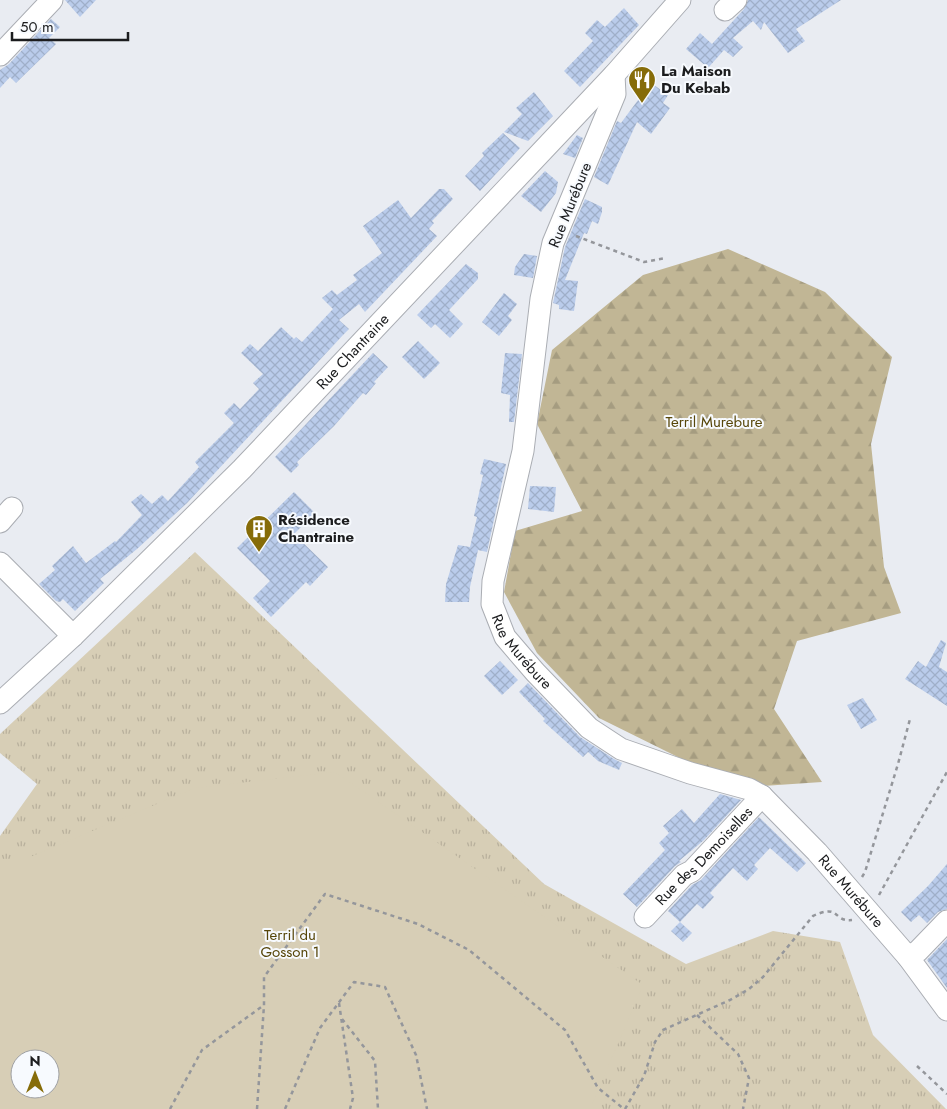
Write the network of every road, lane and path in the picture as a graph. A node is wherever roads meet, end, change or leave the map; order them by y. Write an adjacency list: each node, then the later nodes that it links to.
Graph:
1 (52, 0): 3 (street)
2 (680, 0): 4 (street, Rue Chantraine)
3 (0, 55)
4 (620, 69): 5 (street, Rue Murébure); 8 (street, Rue Chantraine)
5 (558, 230): 6 (path); 12 (street, Rue Murébure)
6 (666, 258)
7 (0, 563): 8 (street)
8 (73, 636): 9 (street, Rue Chantraine)
9 (0, 703)
10 (910, 718): 13 (path)
11 (947, 772): 14 (path)
12 (762, 796): 13 (street, Rue Murébure); 15 (street, Rue des Demoiselles)
13 (850, 891): 14 (street, Rue Murébure)
14 (868, 912): 17 (street, Rue Murébure); 21 (path)
15 (645, 916)
16 (947, 921): 17 (street)
17 (908, 958): 20 (street, Rue Murébure)
18 (339, 1003): 22 (path); 27 (path); 30 (path)
19 (264, 1005): 25 (path); 26 (path); 31 (path)
20 (947, 1010)
21 (697, 1015): 31 (path); 32 (path)
22 (341, 1018): 28 (path); 29 (path)
23 (917, 1066): 24 (path)
24 (947, 1094)
25 (170, 1109)
26 (257, 1109)
27 (285, 1109)
28 (350, 1109)
29 (378, 1109)
30 (427, 1109)
31 (624, 1109)
32 (743, 1109)

